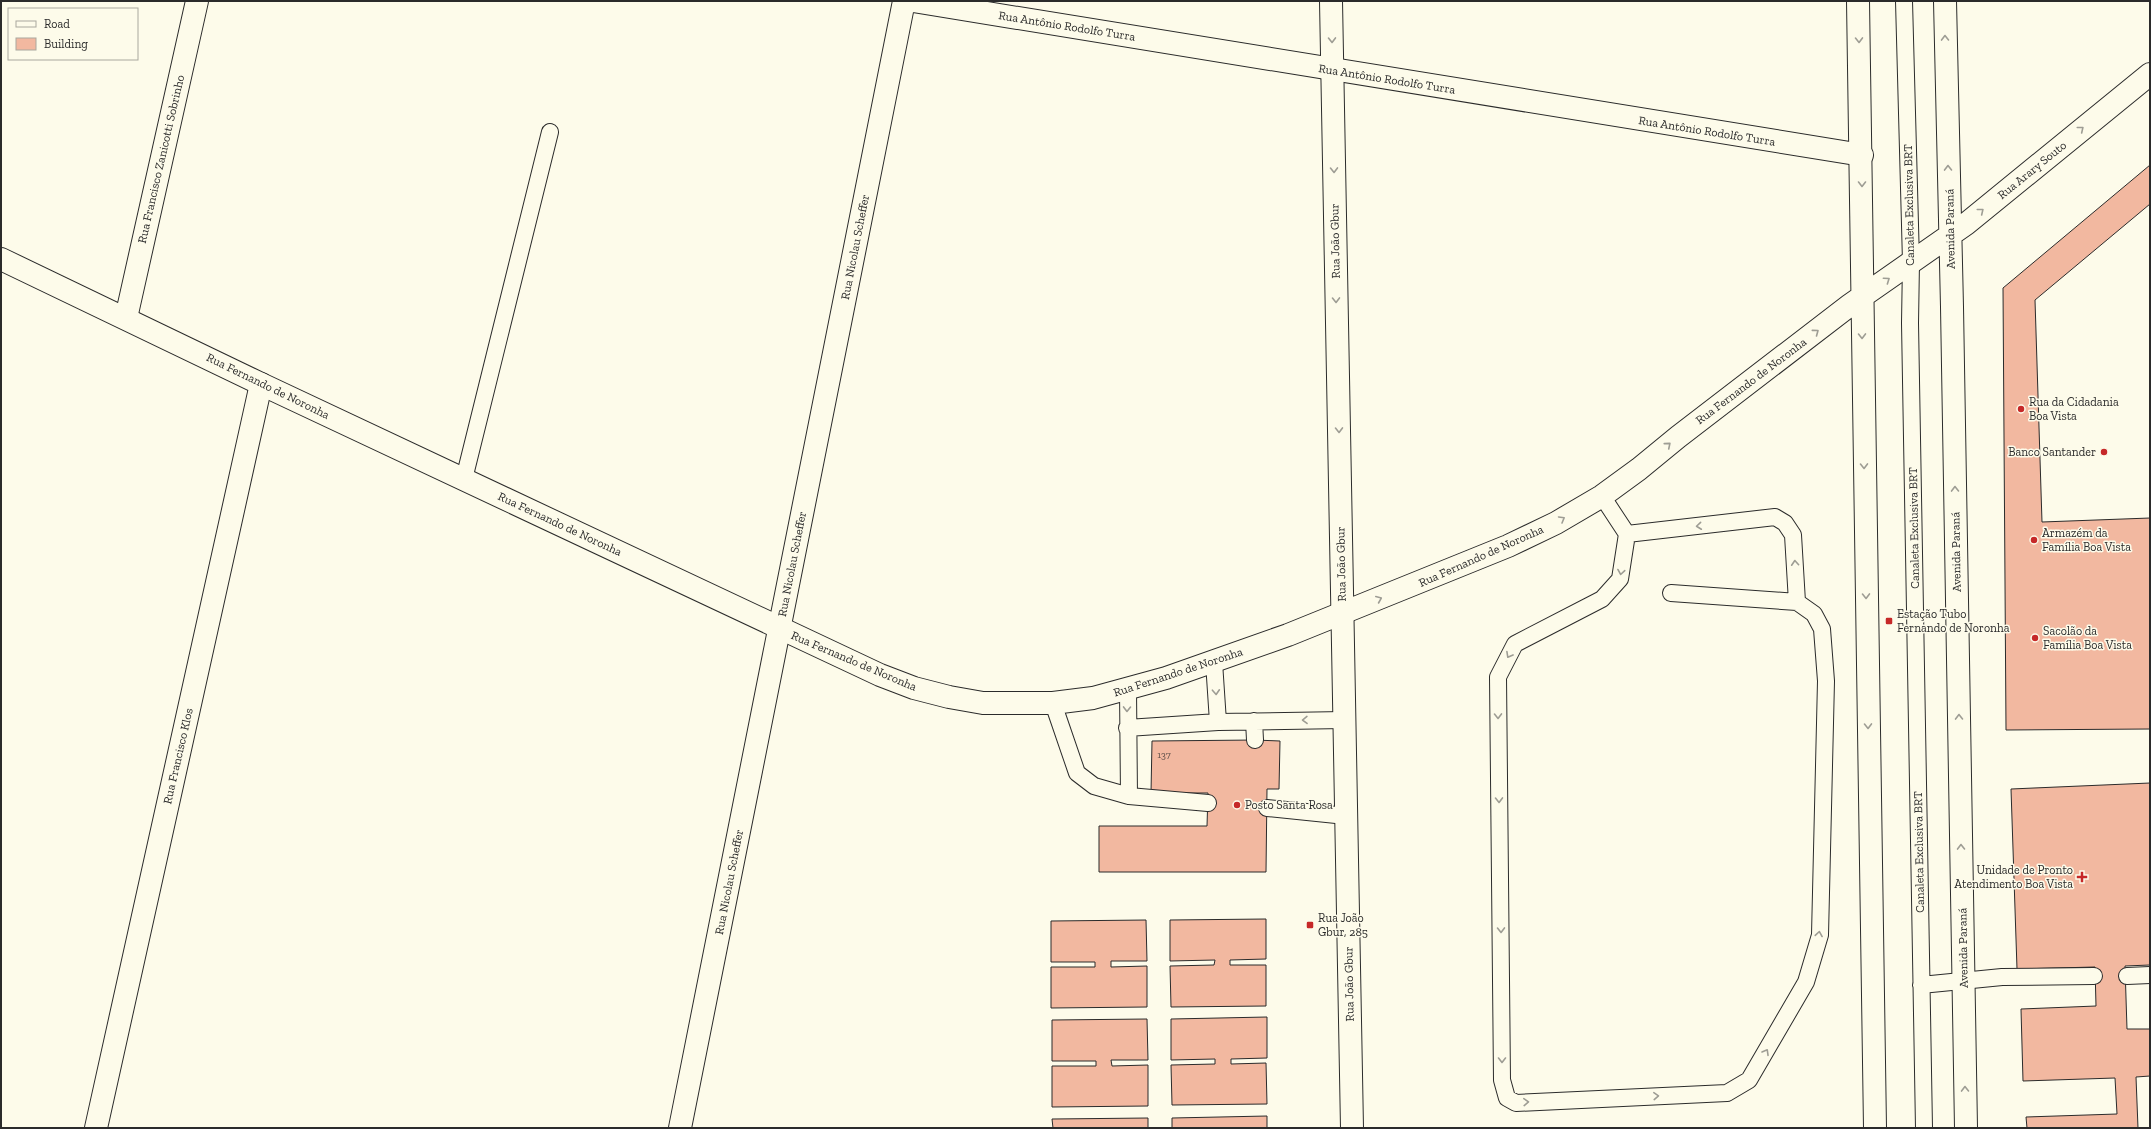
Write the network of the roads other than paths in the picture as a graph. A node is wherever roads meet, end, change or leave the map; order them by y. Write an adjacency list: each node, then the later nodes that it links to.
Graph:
1 (197, 1): 16 (street, Rua Francisco Zanicotti Sobrinho)
2 (904, 1): 24 (street, Rua Nicolau Scheffer)
3 (912, 1): 8 (street, Rua Antônio Rodolfo Turra)
4 (1331, 1): 8 (street, Rua João Gbur, one-way to 8)
5 (1858, 1): 11 (street, one-way to 11)
6 (1904, 1): 14 (lane, Canaleta Exclusiva BRT)
7 (1945, 1): 12 (street, Avenida Paraná, one-way to 7)
8 (1332, 70): 11 (street, Rua Antônio Rodolfo Turra); 23 (street, Rua João Gbur, one-way to 23)
9 (2150, 74): 12 (street, Rua Arary Souto, one-way to 9)
10 (550, 132): 18 (lane)
11 (1862, 155): 15 (street, one-way to 15)
12 (1950, 235): 14 (street, Rua Arary Souto); 40 (street, Avenida Paraná, one-way to 12)
13 (1, 259): 16 (street, Rua Fernando de Noronha)
14 (1911, 262): 15 (street, Rua Fernando de Noronha, one-way to 14); 41 (lane, Canaleta Exclusiva BRT)
15 (1862, 298): 19 (street, Rua Fernando de Noronha, one-way to 15); 45 (street, one-way to 45)
16 (126, 318): 17 (street, Rua Fernando de Noronha)
17 (261, 384): 18 (street, Rua Fernando de Noronha); 42 (street, Rua Francisco Klos)
18 (464, 479): 24 (street, Rua Fernando de Noronha)
19 (1602, 496): 20 (lane); 23 (street, Rua Fernando de Noronha, one-way to 19)
20 (1627, 534): 22 (lane, one-way to 20); 22 (lane, one-way to 22)
21 (1671, 593): 22 (lane)
22 (1797, 602)
23 (1343, 614): 25 (street, Rua Fernando de Noronha); 28 (street, Rua João Gbur)
24 (779, 628): 27 (street, Rua Fernando de Noronha); 43 (street, Rua Nicolau Scheffer)
25 (1214, 662): 26 (street, Rua Fernando de Noronha); 30 (lane, one-way to 30)
26 (1128, 690): 27 (street, Rua Fernando de Noronha); 31 (lane, one-way to 31)
27 (1052, 703): 33 (lane)
28 (1344, 720): 29 (lane, one-way to 29); 36 (street, Rua João Gbur)
29 (1254, 721): 30 (lane); 32 (lane)
30 (1218, 722): 31 (lane)
31 (1127, 728): 33 (lane)
32 (1256, 740)
33 (1129, 796): 34 (lane)
34 (1208, 803)
35 (1267, 808): 36 (lane)
36 (1346, 816): 44 (street, Rua João Gbur)
37 (2150, 975): 39 (lane)
38 (2094, 976): 40 (lane)
39 (2126, 976)
40 (1964, 980): 41 (lane); 47 (street, Avenida Paraná, one-way to 40)
41 (1921, 985): 46 (lane, Canaleta Exclusiva BRT)
42 (96, 1128)
43 (680, 1128)
44 (1352, 1128)
45 (1875, 1128)
46 (1924, 1128)
47 (1966, 1128)

